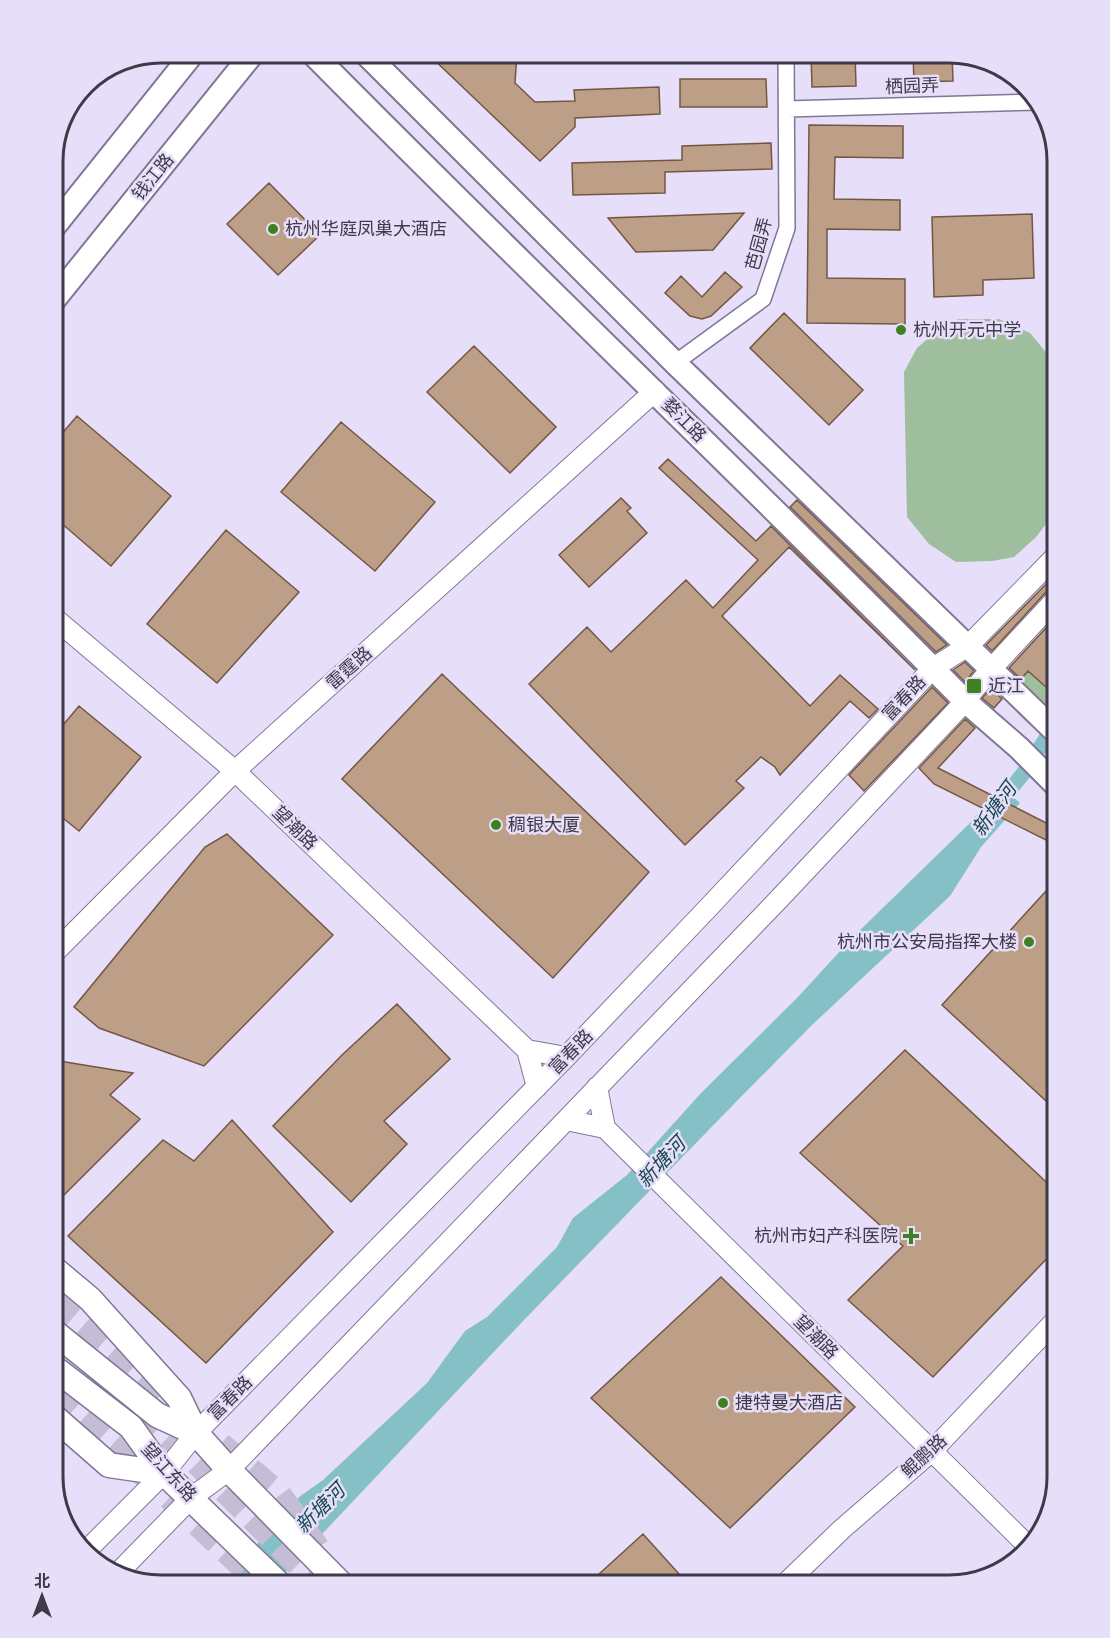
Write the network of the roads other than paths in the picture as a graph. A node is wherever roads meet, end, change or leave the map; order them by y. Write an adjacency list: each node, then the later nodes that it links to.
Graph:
1 (184, 63): 8 (main road)
2 (244, 63): 9 (main road, 钱江路)
3 (323, 63): 11 (main road, 婺江路)
4 (376, 63): 10 (main road, 婺江路)
5 (786, 63): 7 (street, 芭园弄)
6 (1028, 102): 7 (street, 栖园弄)
7 (787, 109): 10 (street, 芭园弄)
8 (63, 215)
9 (63, 289)
10 (675, 363): 15 (main road, 婺江路)
11 (655, 391): 16 (main road, 婺江路); 20 (street, 雷霆路)
12 (1047, 566): 15 (street, 富春路)
13 (1047, 610): 17 (street)
14 (63, 625): 20 (street, 望潮路)
15 (968, 646): 16 (street, 富春路); 17 (main road, 婺江路)
16 (933, 668): 18 (main road, 婺江路); 24 (street, 富春路)
17 (992, 668): 18 (street); 19 (main road, 婺江路)
18 (965, 701): 21 (main road, 婺江路); 26 (street)
19 (1047, 722)
20 (235, 771): 22 (street, 雷霆路); 23 (street, 望潮路)
21 (1047, 775)
22 (63, 944)
23 (527, 1050): 24 (street); 25 (street)
24 (566, 1057): 25 (street, 富春路)
25 (537, 1087): 34 (street, 富春路)
26 (597, 1087): 27 (street); 28 (street)
27 (566, 1120): 28 (street); 36 (street)
28 (610, 1134): 35 (street, 望潮路)
29 (63, 1278): 34 (main road)
30 (1047, 1330): 35 (street, 鲲鹏路)
31 (63, 1340): 34 (main road, 望江东路)
32 (63, 1375): 37 (main road, 望江东路)
33 (63, 1425): 37 (main road)
34 (196, 1433): 36 (main road); 37 (street, 富春路)
35 (932, 1450): 39 (street, 望潮路); 44 (street, 鲲鹏路)
36 (229, 1470): 38 (street); 43 (main road)
37 (164, 1473): 38 (main road, 望江东路); 40 (street, 富春路)
38 (191, 1498): 41 (street); 42 (main road, 望江东路)
39 (1023, 1541)
40 (92, 1546)
41 (124, 1567)
42 (270, 1575)
43 (331, 1575)
44 (795, 1575)

